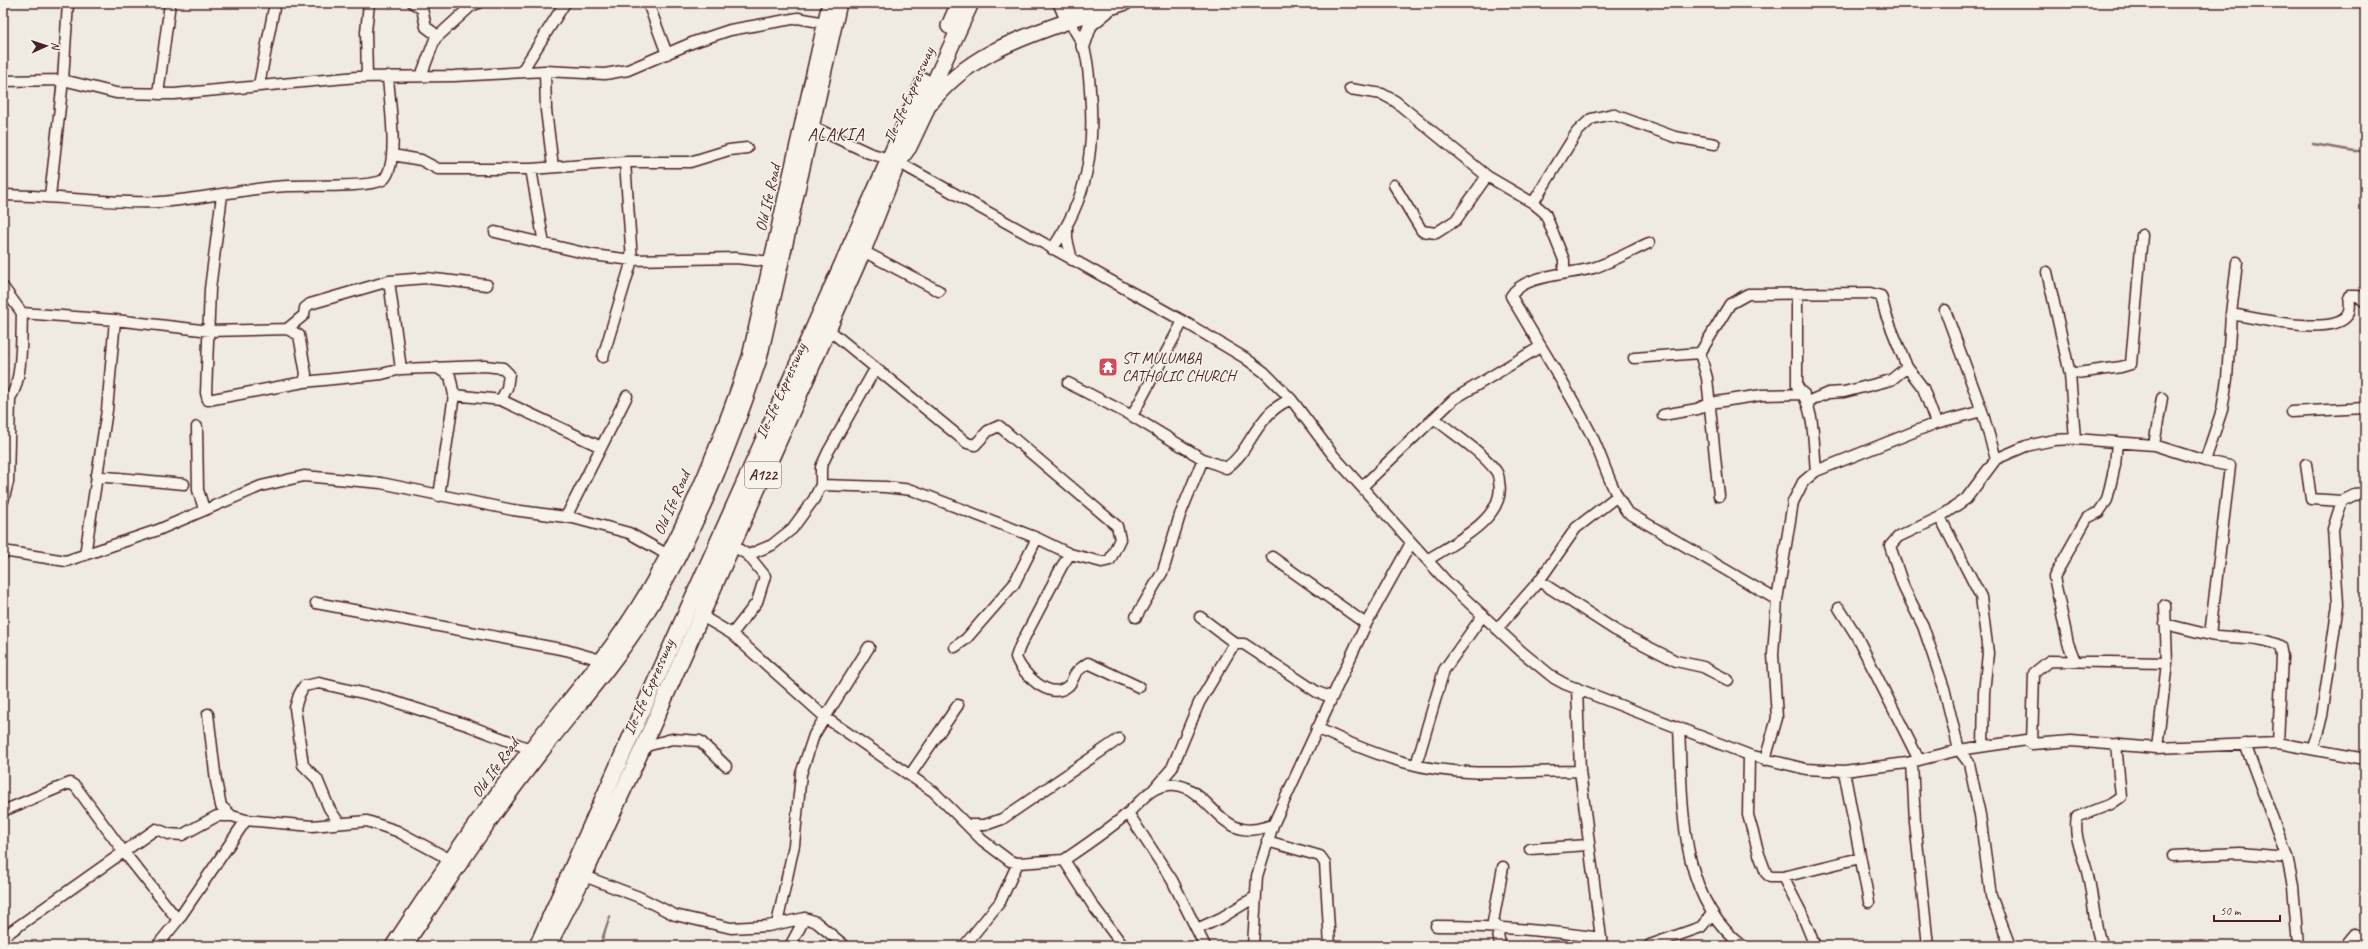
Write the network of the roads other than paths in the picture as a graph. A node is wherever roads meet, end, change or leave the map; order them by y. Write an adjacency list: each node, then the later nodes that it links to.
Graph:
1 (68, 3): 28 (street)
2 (170, 3): 32 (street)
3 (275, 3): 30 (street)
4 (369, 3): 27 (street)
5 (412, 3): 20 (street)
6 (478, 3): 20 (street)
7 (565, 3): 23 (street)
8 (648, 3): 22 (street)
9 (829, 3): 19 (main road, Old Ife Road)
10 (840, 3): 34 (main road, Old Ife Road)
11 (959, 3): 39 (highway, Ile-Ife Expressway / A122)
12 (971, 3): 33 (highway, Ile-Ife Expressway / A122)
13 (1061, 3): 18 (highway)
14 (1070, 3): 17 (highway)
15 (1126, 3): 16 (main road)
16 (1110, 8): 17 (main road); 21 (main road)
17 (1094, 13): 18 (main road)
18 (1069, 21): 21 (street); 33 (highway)
19 (825, 23): 22 (street); 38 (main road, Old Ife Road)
20 (438, 36): 26 (street)
21 (1083, 46): 49 (street)
22 (667, 54): 24 (street)
23 (522, 71): 24 (street); 26 (street)
24 (545, 71): 41 (street)
25 (388, 76): 26 (street); 27 (street); 37 (street)
26 (421, 76)
27 (367, 77): 30 (street)
28 (63, 80): 29 (street); 32 (street); 46 (street)
29 (3, 81)
30 (259, 85): 32 (street)
31 (1350, 89): 43 (street)
32 (158, 94)
33 (927, 108): 39 (highway, Ile-Ife Expressway / A122)
34 (813, 127): 38 (main road, Old Ife Road); 39 (street)
35 (1715, 144): 48 (street)
36 (747, 148): 40 (street)
37 (393, 155): 42 (street); 47 (street)
38 (800, 155): 58 (main road, Old Ife Road); 187 (main road, Old Ife Road)
39 (893, 161): 54 (street); 55 (highway, Ile-Ife Expressway / A122); 225 (highway, Ile-Ife Expressway / A122)
40 (625, 162): 41 (street); 56 (street)
41 (553, 167): 42 (street)
42 (531, 169): 53 (street)
43 (1487, 176): 44 (street); 48 (street)
44 (1394, 185)
45 (5, 195): 46 (street)
46 (50, 196): 47 (street)
47 (222, 196): 75 (street)
48 (1533, 203): 61 (street)
49 (1067, 227): 54 (street); 57 (street)
50 (495, 232): 53 (street)
51 (2142, 235): 84 (street)
52 (1649, 243): 61 (street)
53 (544, 244): 56 (street)
54 (1052, 249): 57 (street)
55 (863, 252): 65 (street); 74 (highway, Ile-Ife Expressway / A122)
56 (632, 260): 58 (street); 78 (street)
57 (1072, 260): 72 (street)
58 (771, 262): 130 (main road, Old Ife Road)
59 (2238, 262): 70 (street)
60 (2047, 272): 84 (street)
61 (1564, 273): 76 (street)
62 (389, 281): 63 (street); 73 (street); 82 (street)
63 (487, 285)
64 (3, 287): 69 (street)
65 (939, 291)
66 (1797, 295): 77 (street); 81 (street); 89 (street)
67 (2365, 302): 70 (street)
68 (1946, 310): 96 (street)
69 (22, 313): 71 (street); 93 (street)
70 (2231, 314): 109 (street)
71 (115, 320): 75 (street); 112 (street)
72 (1183, 321): 91 (street); 99 (street)
73 (287, 329): 75 (street); 85 (street)
74 (828, 329): 83 (street); 127 (highway, Ile-Ife Expressway / A122)
75 (210, 331): 85 (street)
76 (1540, 347): 100 (street); 119 (street)
77 (1700, 353): 79 (street); 94 (street)
78 (603, 357)
79 (1634, 358)
80 (436, 367): 82 (street); 87 (street); 92 (street)
81 (1906, 367): 89 (street); 101 (street)
82 (401, 369): 85 (street)
83 (875, 369): 114 (street); 129 (street)
84 (2070, 374): 103 (street)
85 (304, 382)
86 (1068, 383): 99 (street)
87 (454, 395): 92 (street); 117 (street)
88 (627, 396): 106 (street)
89 (1806, 398): 94 (street); 111 (street)
90 (2162, 398): 105 (street)
91 (1291, 399): 107 (street); 115 (street)
92 (501, 400): 106 (street)
93 (6, 401): 120 (street)
94 (1710, 402): 98 (street); 118 (street)
95 (2365, 408): 97 (street)
96 (1982, 411): 101 (street); 108 (street)
97 (2291, 412)
98 (1663, 414)
99 (1132, 416): 107 (street)
100 (1434, 419): 115 (street); 134 (street)
101 (1936, 423): 111 (street)
102 (198, 427): 122 (street)
103 (2075, 439): 104 (street); 108 (street)
104 (2117, 442): 105 (street); 153 (street)
105 (2154, 445): 109 (street)
106 (601, 447): 123 (street)
107 (1203, 459): 142 (street)
108 (1996, 459): 124 (street)
109 (2205, 461): 148 (street)
110 (2306, 464): 121 (street)
111 (1816, 471): 136 (street)
112 (96, 476): 113 (street); 132 (street)
113 (184, 484)
114 (821, 485): 125 (street); 131 (street)
115 (1363, 486): 126 (street)
116 (2365, 494): 121 (street)
117 (439, 496): 122 (street); 123 (street)
118 (1719, 496)
119 (1616, 497): 135 (street); 136 (street)
120 (3, 501)
121 (2342, 501): 173 (street)
122 (204, 509): 132 (street)
123 (566, 517): 130 (street)
124 (1940, 517): 169 (street); 174 (street)
125 (1037, 538): 129 (street); 151 (street)
126 (1410, 543): 134 (street); 144 (street)
127 (732, 545): 131 (street); 140 (highway, Ile-Ife Expressway / A122)
128 (3, 552): 132 (street)
129 (1070, 554): 156 (street)
130 (668, 555): 152 (main road, Old Ife Road)
131 (748, 555): 147 (street)
132 (85, 556)
133 (1272, 557): 144 (street)
134 (1427, 560): 141 (street)
135 (1539, 581): 146 (street); 155 (street)
136 (1777, 600): 177 (street)
137 (316, 603): 152 (street)
138 (2165, 605): 145 (street)
139 (1839, 608): 178 (street)
140 (700, 615): 147 (street); 170 (highway, Ile-Ife Expressway / A122)
141 (1483, 615): 146 (street); 179 (street)
142 (1136, 617)
143 (1200, 617): 149 (street)
144 (1366, 624): 158 (street)
145 (2165, 624): 148 (street); 154 (street)
146 (1498, 629): 157 (street)
147 (732, 634): 161 (street)
148 (2210, 635): 165 (street)
149 (1236, 644): 158 (street); 181 (street)
150 (869, 647): 161 (street)
151 (955, 647)
152 (601, 660): 171 (main road, Old Ife Road)
153 (2075, 661): 154 (street); 166 (street)
154 (2167, 663): 172 (street)
155 (1728, 680)
156 (1139, 687)
157 (1576, 688): 163 (street); 182 (street)
158 (1331, 697): 162 (street)
159 (958, 705): 184 (street)
160 (208, 714): 190 (street)
161 (826, 718): 184 (street); 213 (street)
162 (1316, 728): 179 (street); 194 (street)
163 (1679, 728): 175 (street); 210 (street)
164 (1119, 739): 193 (street)
165 (2278, 743): 168 (street); 173 (street)
166 (2032, 744): 167 (street); 169 (street)
167 (2116, 744): 172 (street); 239 (street)
168 (2245, 744): 172 (street); 200 (street)
169 (1983, 746): 174 (street)
170 (643, 747): 180 (street); 206 (highway, Ile-Ife Expressway / A122)
171 (530, 748): 187 (main road, Old Ife Road); 192 (street)
172 (2157, 748)
173 (2313, 748): 176 (street)
174 (1959, 750): 178 (street); 238 (street)
175 (1748, 755): 177 (street); 207 (street)
176 (2365, 758)
177 (1765, 760): 183 (street)
178 (1915, 761): 183 (street); 237 (street)
179 (1416, 765): 182 (street)
180 (726, 766)
181 (1172, 768): 185 (street); 186 (street)
182 (1580, 771): 196 (street)
183 (1844, 771): 201 (street)
184 (910, 775): 193 (street)
185 (1174, 784): 186 (street); 194 (street)
186 (1154, 789): 189 (street)
187 (498, 802): 202 (main road, Old Ife Road); 224 (main road, Old Ife Road)
188 (3, 811): 198 (street)
189 (1128, 813): 203 (street); 216 (street)
190 (232, 816): 191 (street); 198 (street)
191 (246, 820): 192 (street); 212 (street)
192 (339, 823): 202 (street)
193 (969, 825): 204 (street)
194 (1272, 825): 195 (street)
195 (1268, 841): 208 (street); 233 (street)
196 (1588, 846): 197 (street); 219 (street)
197 (1530, 849)
198 (123, 851): 212 (street); 217 (street)
199 (2173, 856): 200 (street)
200 (2286, 857): 221 (street)
201 (1860, 858): 207 (street); 209 (street)
202 (449, 860): 223 (main road, Old Ife Road)
203 (1064, 860): 204 (street); 230 (street)
204 (1018, 863): 229 (street)
205 (1503, 867): 215 (street)
206 (584, 876): 213 (street); 226 (highway, Ile-Ife Expressway / A122)
207 (1783, 877): 236 (street)
208 (1255, 897): 216 (street); 232 (street)
209 (1869, 902)
210 (1712, 914): 220 (street); 235 (street)
211 (805, 918): 213 (street); 227 (street); 228 (street)
212 (178, 920): 222 (street)
213 (777, 924)
214 (1436, 926): 215 (street)
215 (1497, 926): 219 (street); 234 (street)
216 (1197, 929): 231 (street)
217 (3, 937)
218 (2365, 939): 240 (street)
219 (1602, 942)
220 (1650, 945)
221 (2297, 945)
222 (157, 946)
223 (392, 946)
224 (405, 946)
225 (537, 946)
226 (548, 946)
227 (790, 946)
228 (845, 946)
229 (964, 946)
230 (1123, 946)
231 (1205, 946)
232 (1252, 946)
233 (1330, 946)
234 (1500, 946)
235 (1743, 946)
236 (1815, 946)
237 (1928, 946)
238 (2010, 946)
239 (2102, 946)
240 (2345, 946)

